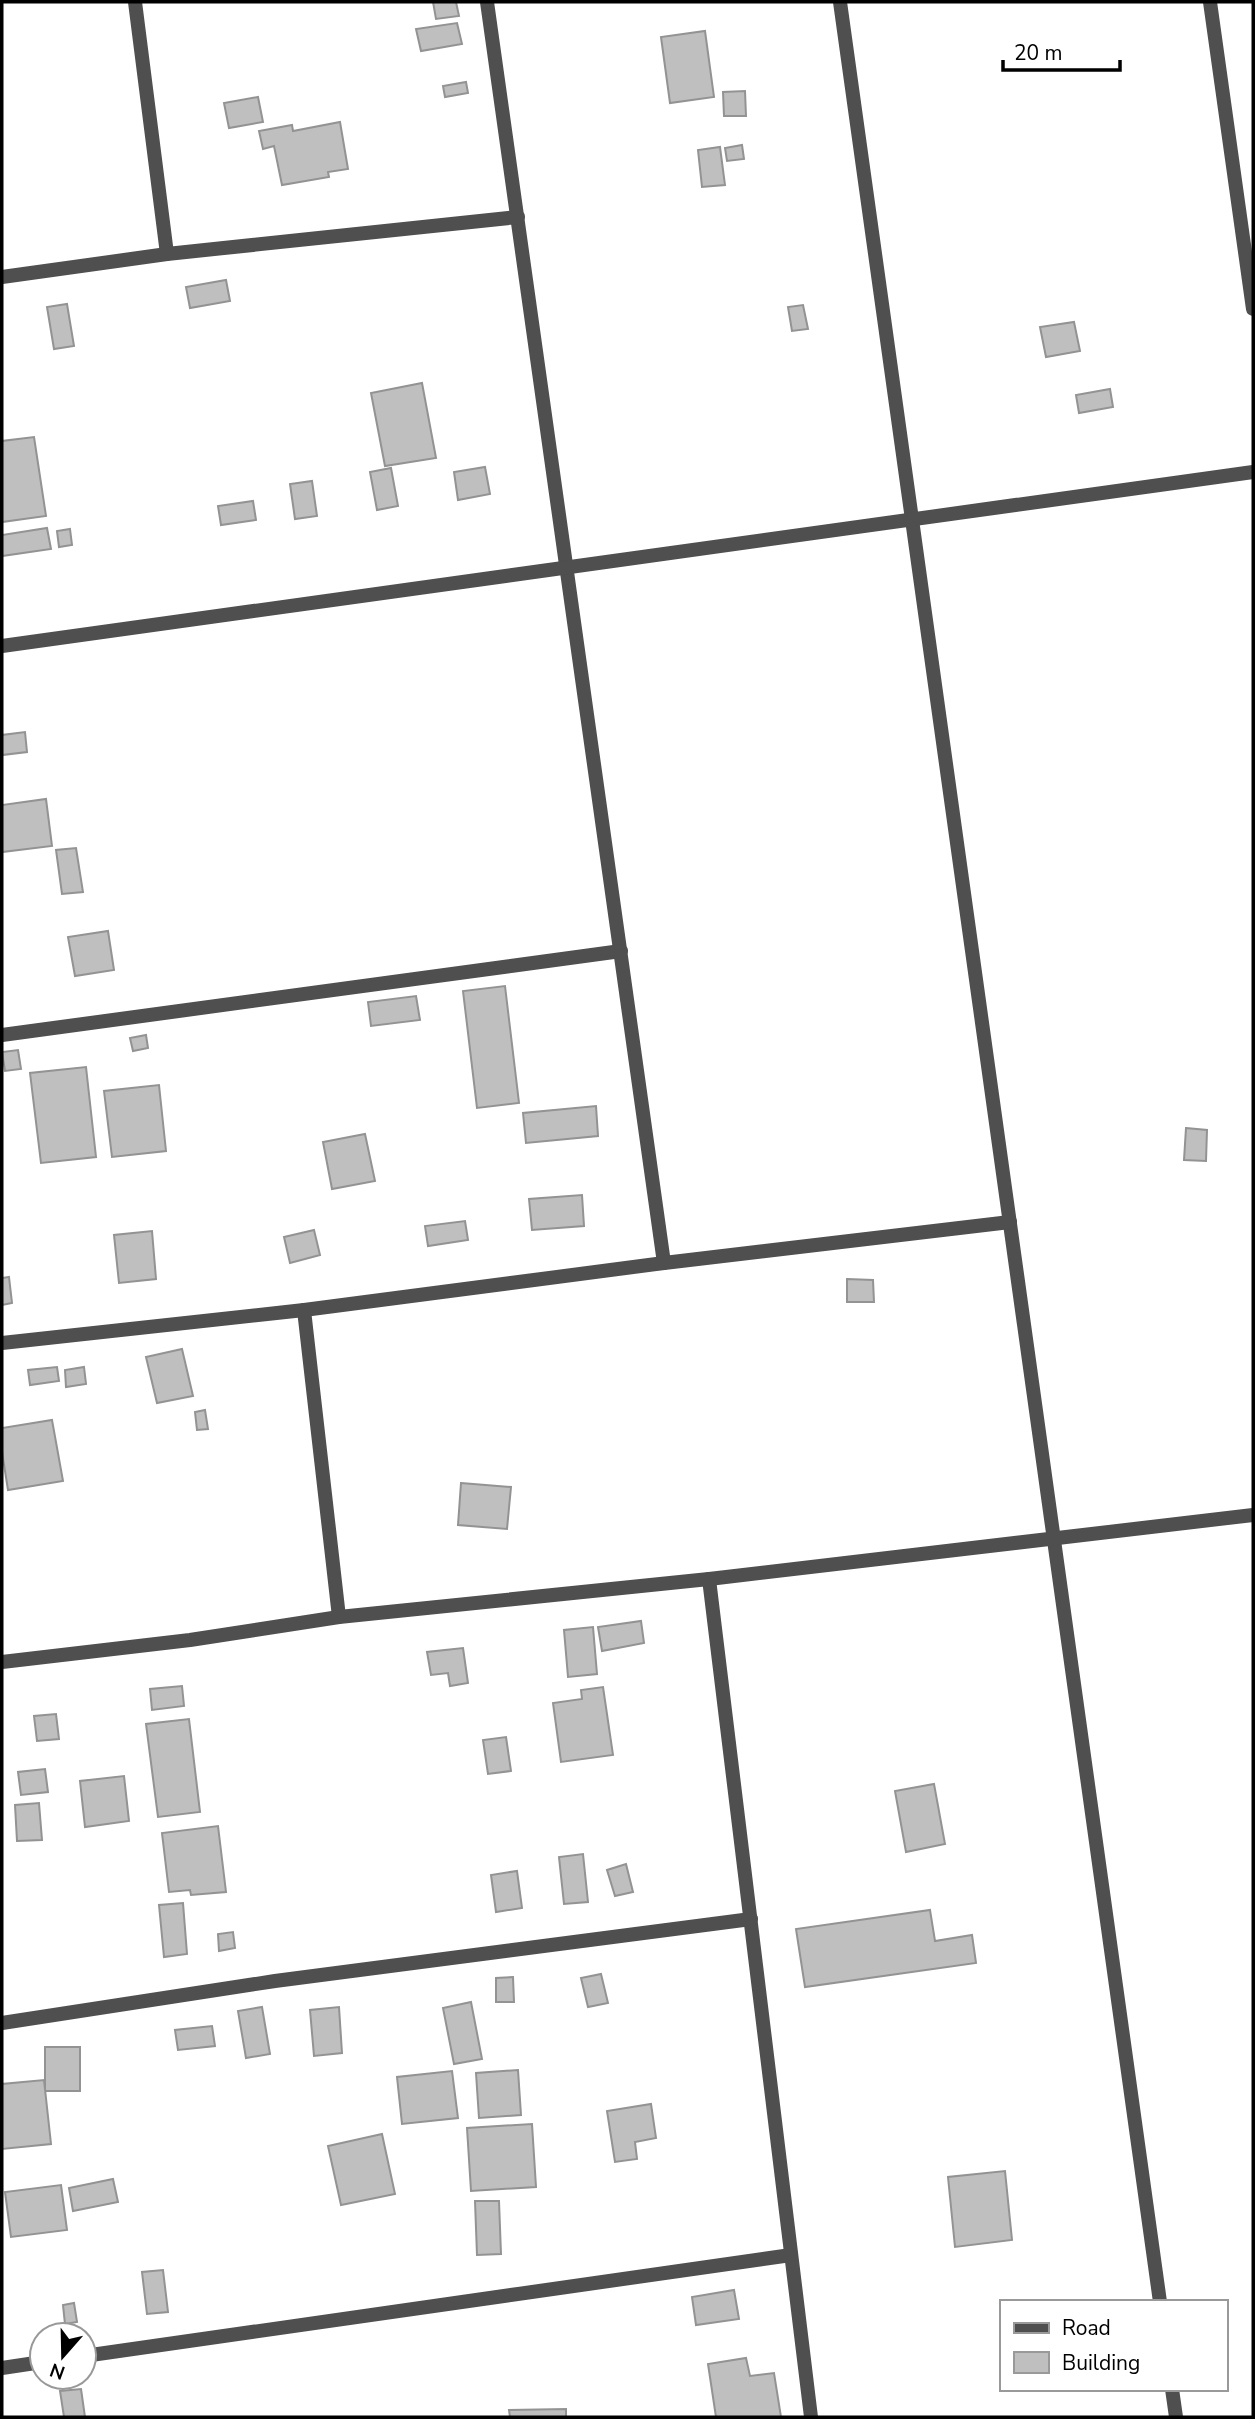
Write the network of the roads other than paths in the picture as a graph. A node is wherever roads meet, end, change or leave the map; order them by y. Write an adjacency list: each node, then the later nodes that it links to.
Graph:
1 (135, 2): 6 (street)
2 (487, 2): 5 (street)
3 (840, 2): 10 (street)
4 (1210, 2): 8 (street)
5 (518, 217): 6 (street); 11 (street)
6 (167, 254): 7 (street)
7 (2, 277)
8 (1253, 309)
9 (1253, 472): 10 (street)
10 (911, 519): 11 (street); 15 (street)
11 (568, 567): 12 (street); 13 (street)
12 (2, 646)
13 (621, 951): 14 (street); 16 (street)
14 (2, 1035)
15 (1010, 1222): 16 (street); 20 (street)
16 (664, 1263): 17 (street)
17 (303, 1310): 18 (street); 22 (street)
18 (2, 1343)
19 (1253, 1515): 20 (street)
20 (1054, 1538): 21 (street); 27 (street)
21 (709, 1579): 22 (street); 24 (street)
22 (339, 1617): 23 (street)
23 (2, 1662)
24 (751, 1919): 25 (street); 26 (street)
25 (2, 2024)
26 (791, 2255): 28 (street); 32 (street)
27 (1160, 2300)
28 (98, 2354)
29 (28, 2364): 30 (street)
30 (2, 2368)
31 (1172, 2391): 33 (street)
32 (811, 2417)
33 (1176, 2417)

